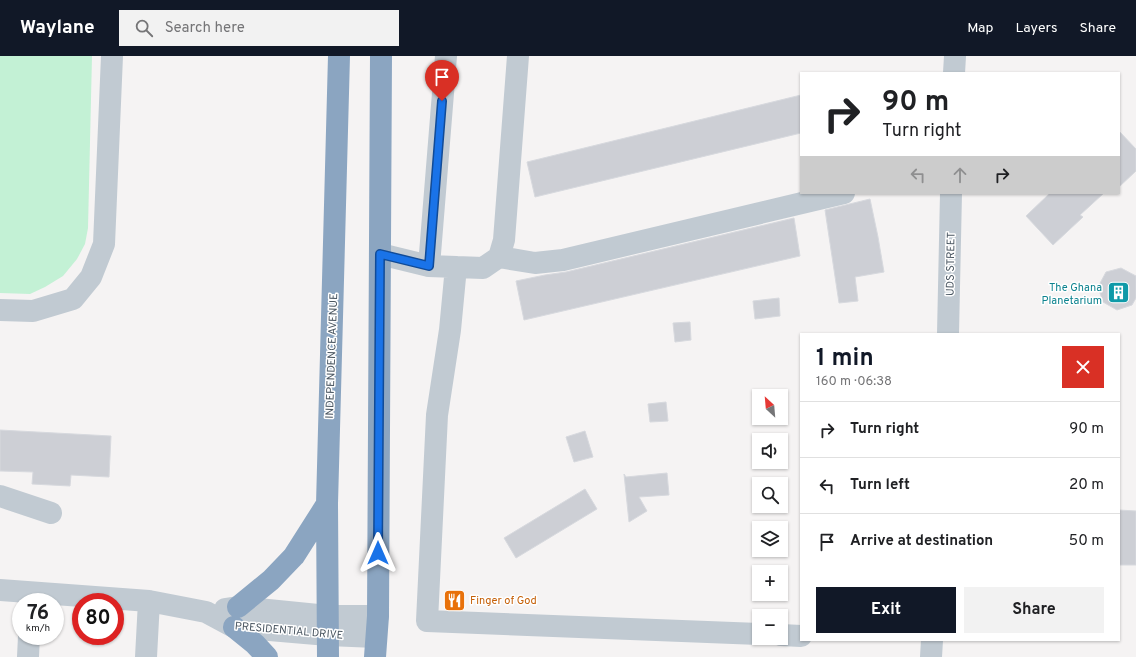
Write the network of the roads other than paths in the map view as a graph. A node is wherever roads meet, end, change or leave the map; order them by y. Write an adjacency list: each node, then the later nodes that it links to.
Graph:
1 (112, 56): 14 (street)
2 (340, 56): 17 (highway, INDEPENDENCE AVENUE)
3 (381, 56): 10 (highway)
4 (446, 56): 12 (street)
5 (518, 56): 11 (street)
6 (954, 56): 7 (street)
7 (954, 72)
8 (840, 194): 11 (street)
9 (951, 194): 15 (street, UDS STREET)
10 (380, 254): 12 (street); 28 (highway)
11 (499, 257): 13 (street)
12 (429, 266): 13 (street)
13 (456, 267): 25 (street)
14 (0, 310)
15 (948, 333)
16 (0, 496): 18 (street)
17 (327, 504): 23 (highway); 24 (highway, INDEPENDENCE AVENUE)
18 (51, 513)
19 (0, 590): 20 (street, PRESIDENTIAL DRIVE)
20 (12, 593)
21 (64, 599): 22 (street, PRESIDENTIAL DRIVE)
22 (150, 601): 23 (street, PRESIDENTIAL DRIVE); 31 (street)
23 (236, 617): 24 (street, PRESIDENTIAL DRIVE); 32 (highway)
24 (328, 626): 28 (street, PRESIDENTIAL DRIVE); 33 (highway, INDEPENDENCE AVENUE)
25 (752, 634)
26 (788, 635): 27 (street)
27 (800, 636)
28 (376, 637)
29 (29, 645): 30 (street)
30 (28, 657)
31 (146, 657)
32 (267, 657)
33 (328, 657)

